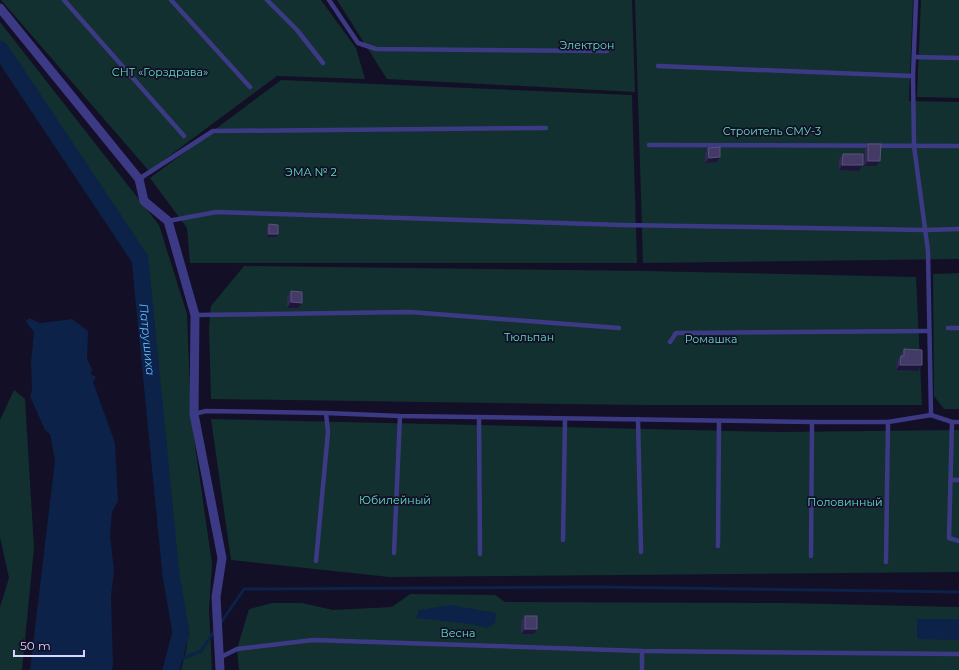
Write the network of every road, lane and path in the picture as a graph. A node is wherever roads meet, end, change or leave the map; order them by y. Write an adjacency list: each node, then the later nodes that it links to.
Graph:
1 (64, 0): 15 (lane)
2 (171, 0): 13 (lane)
3 (267, 0): 10 (lane)
4 (329, 0): 7 (lane)
5 (916, 0): 8 (lane)
6 (0, 8): 19 (street)
7 (607, 51)
8 (914, 57): 9 (lane); 12 (lane)
9 (959, 58)
10 (323, 63)
11 (658, 66): 12 (lane)
12 (913, 76): 17 (lane)
13 (250, 87)
14 (546, 128): 19 (lane)
15 (184, 136)
16 (649, 145): 17 (lane)
17 (914, 146): 18 (lane); 22 (lane)
18 (959, 146)
19 (139, 179): 20 (street)
20 (168, 221): 22 (lane); 23 (street)
21 (959, 229): 22 (lane)
22 (925, 230): 27 (lane)
23 (195, 315): 24 (lane); 30 (street)
24 (619, 328)
25 (948, 328): 26 (lane)
26 (959, 328)
27 (928, 331): 28 (lane); 31 (lane)
28 (670, 342)
29 (326, 412): 30 (lane); 32 (lane); 50 (lane)
30 (194, 414): 54 (street)
31 (931, 415): 38 (lane); 39 (lane)
32 (400, 416): 33 (lane); 47 (lane)
33 (479, 417): 34 (lane); 48 (lane)
34 (565, 419): 35 (lane); 43 (lane)
35 (638, 419): 36 (lane); 46 (lane)
36 (719, 421): 37 (lane); 45 (lane)
37 (812, 422): 38 (lane); 49 (lane)
38 (888, 422): 51 (lane)
39 (952, 422): 40 (lane); 41 (lane)
40 (959, 422)
41 (951, 480): 42 (lane); 44 (lane)
42 (959, 480)
43 (563, 540)
44 (959, 541)
45 (718, 546)
46 (641, 552)
47 (394, 553)
48 (480, 554)
49 (811, 556)
50 (316, 560)
51 (886, 562)
52 (642, 651): 53 (lane); 54 (lane); 56 (lane)
53 (959, 654)
54 (221, 657): 55 (street)
55 (220, 670)
56 (642, 670)

